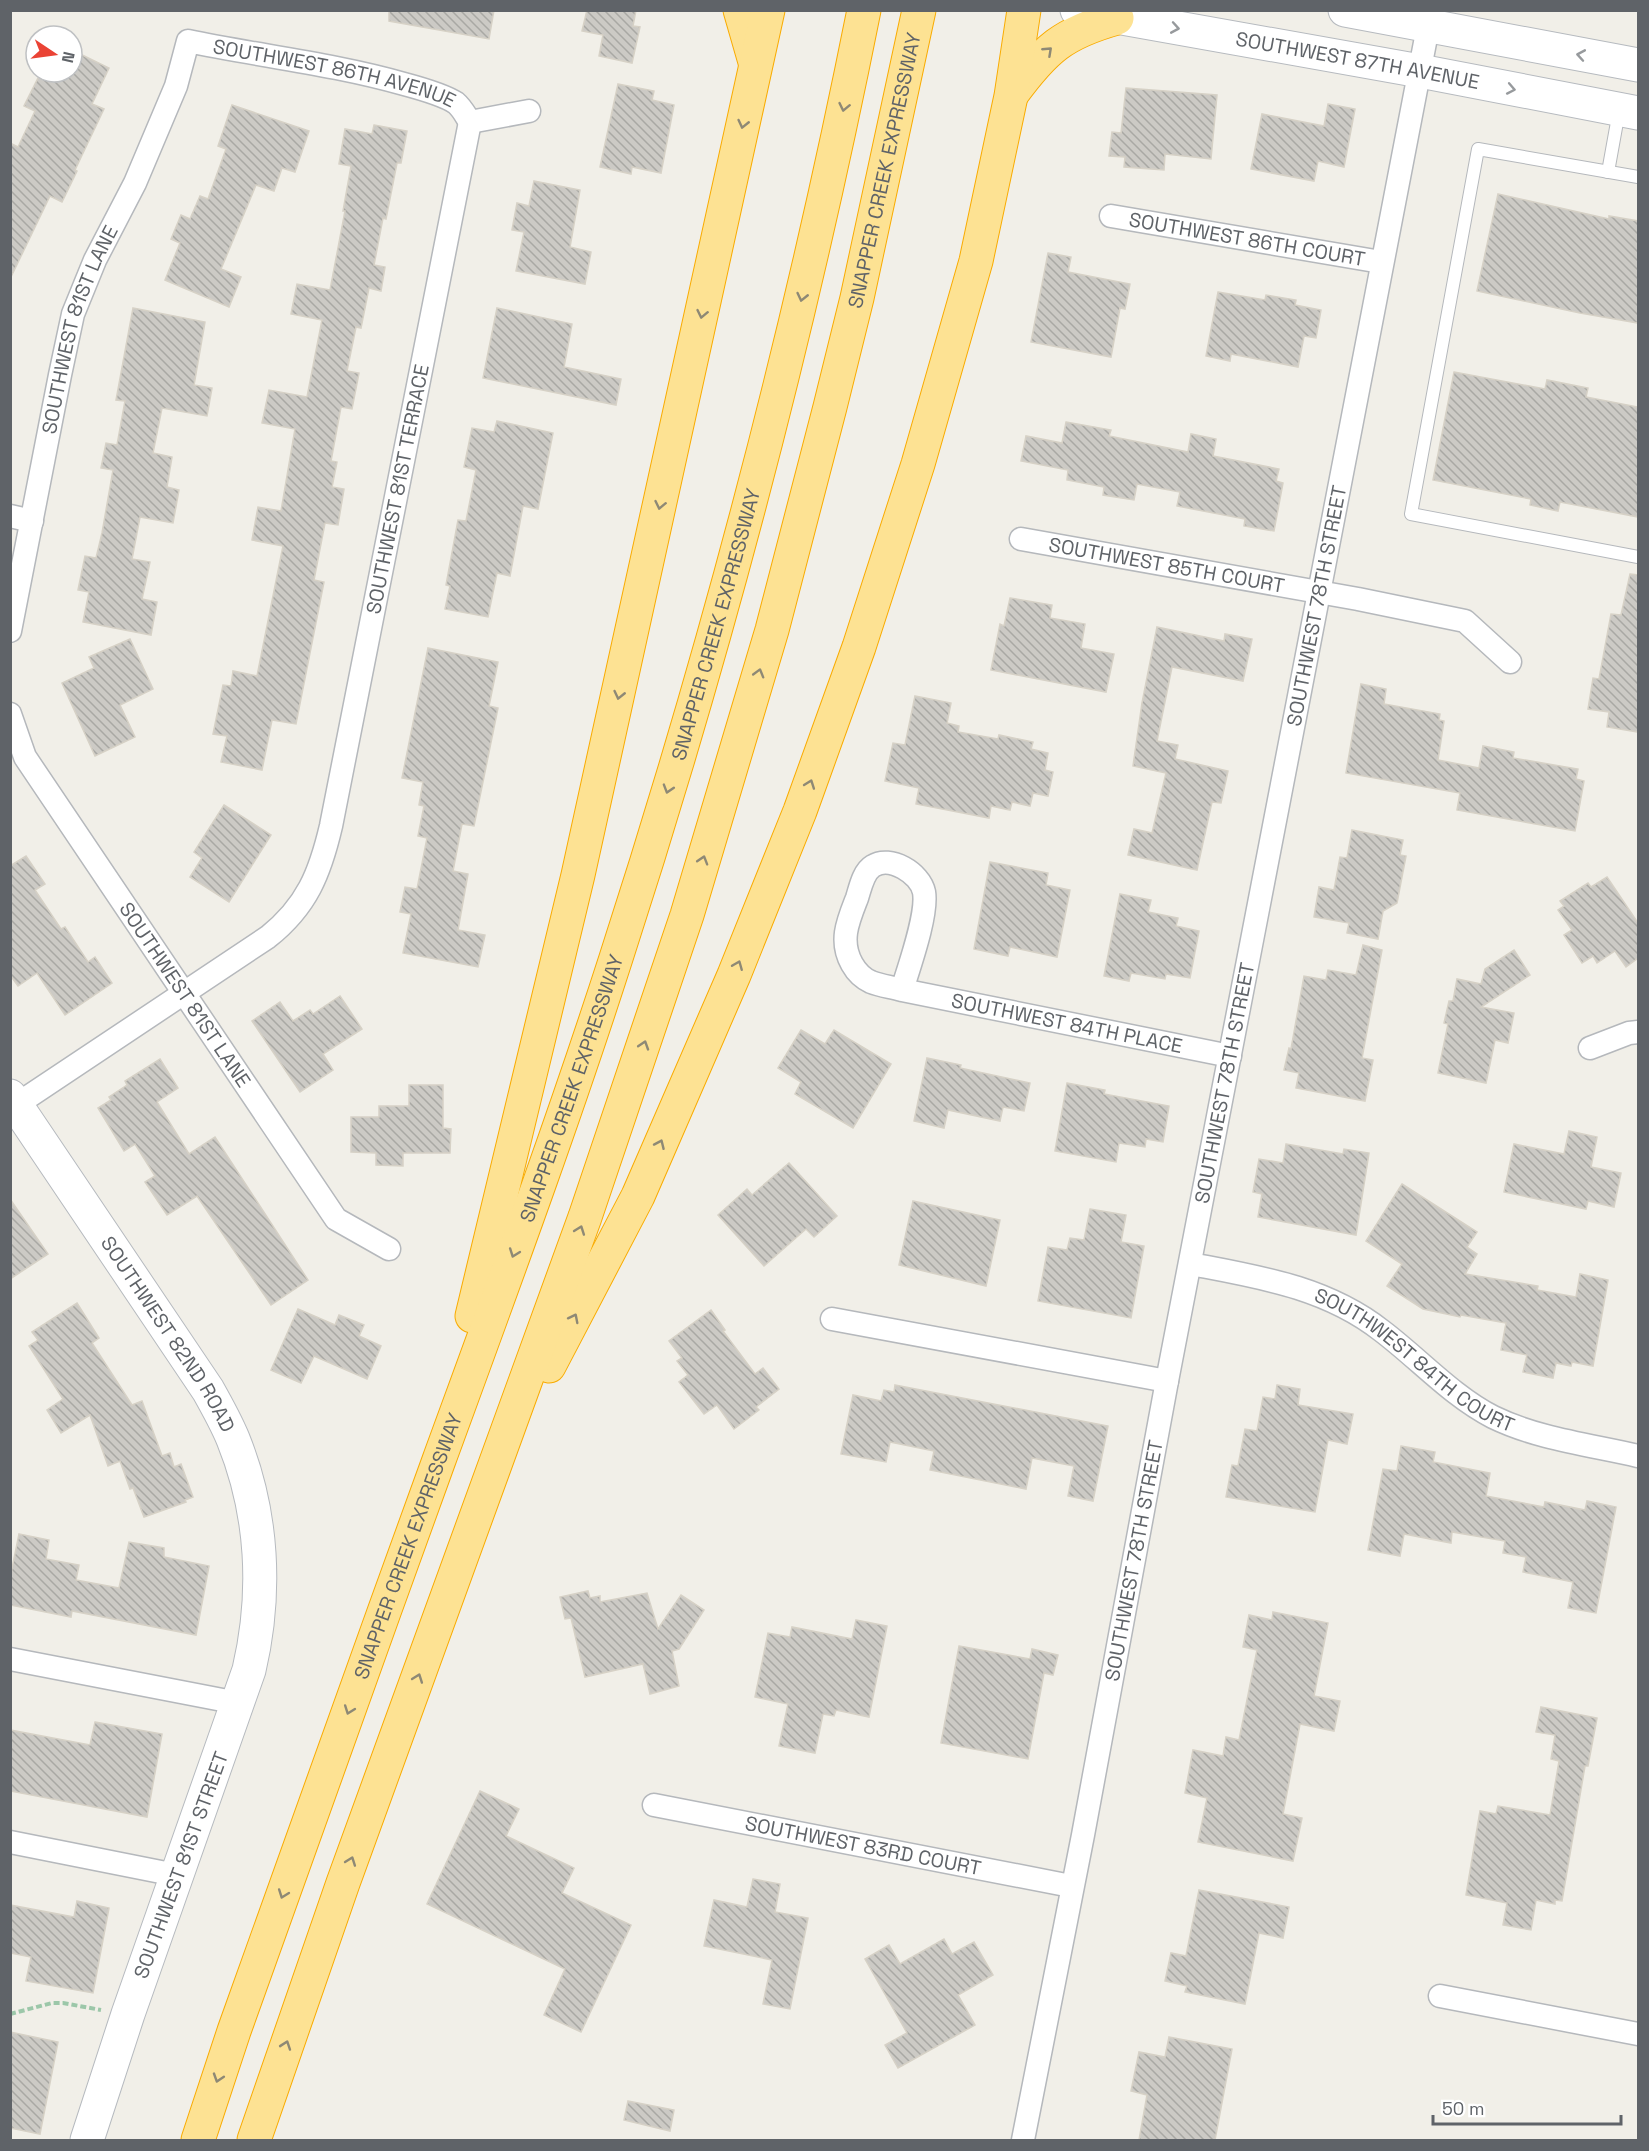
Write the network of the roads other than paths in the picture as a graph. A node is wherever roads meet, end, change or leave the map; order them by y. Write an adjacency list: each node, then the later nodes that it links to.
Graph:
1 (740, 10): 12 (highway)
2 (768, 10): 12 (highway)
3 (864, 10): 40 (highway, SNAPPER CREEK EXPRESSWAY, one-way to 40)
4 (919, 10): 41 (highway, SNAPPER CREEK EXPRESSWAY, one-way to 4)
5 (1024, 10): 14 (highway)
6 (1077, 10): 8 (street, SOUTHWEST 87TH AVENUE)
7 (1345, 10): 9 (street)
8 (1117, 18): 13 (street, SOUTHWEST 87TH AVENUE, one-way to 13); 14 (highway, one-way to 8)
9 (1412, 20): 11 (street, one-way to 9); 13 (street, SOUTHWEST 78TH STREET)
10 (188, 41): 17 (street, SOUTHWEST 86TH AVENUE); 22 (street, SOUTHWEST 81ST LANE)
11 (1638, 65)
12 (756, 66): 40 (highway, one-way to 40)
13 (1420, 71): 16 (street, SOUTHWEST 87TH AVENUE, one-way to 16); 21 (street, SOUTHWEST 78TH STREET)
14 (1011, 96): 41 (highway, one-way to 14)
15 (529, 111): 17 (street)
16 (1629, 112): 18 (lane)
17 (470, 122): 30 (street, SOUTHWEST 81ST TERRACE)
18 (1608, 172): 19 (lane); 24 (lane)
19 (1638, 177)
20 (1111, 216): 21 (street, SOUTHWEST 86TH COURT)
21 (1381, 262): 25 (street, SOUTHWEST 78TH STREET)
22 (21, 518): 26 (street, SOUTHWEST 81ST LANE)
23 (1022, 539): 25 (street, SOUTHWEST 85TH COURT)
24 (1638, 557)
25 (1319, 592): 27 (street, SOUTHWEST 85TH COURT); 33 (street, SOUTHWEST 78TH STREET)
26 (10, 631)
27 (1510, 662)
28 (10, 714): 30 (street, SOUTHWEST 81ST LANE)
29 (902, 990): 29 (street, SOUTHWEST 84TH PLACE); 33 (street, SOUTHWEST 84TH PLACE)
30 (184, 992): 34 (street, SOUTHWEST 81ST TERRACE); 35 (street, SOUTHWEST 81ST LANE)
31 (1638, 1032): 32 (street)
32 (1590, 1048)
33 (1230, 1056): 36 (street, SOUTHWEST 78TH STREET)
34 (13, 1103): 42 (street, SOUTHWEST 82ND ROAD)
35 (389, 1249)
36 (1191, 1264): 38 (street, SOUTHWEST 78TH STREET); 39 (street, SOUTHWEST 84TH COURT)
37 (832, 1319): 38 (street)
38 (1167, 1381): 48 (street, SOUTHWEST 78TH STREET)
39 (1638, 1456)
40 (433, 1478): 52 (highway, SNAPPER CREEK EXPRESSWAY, one-way to 52)
41 (489, 1482): 53 (highway, SNAPPER CREEK EXPRESSWAY, one-way to 41)
42 (260, 1586): 44 (street, SOUTHWEST 81ST STREET)
43 (10, 1659): 44 (street)
44 (238, 1703): 47 (street, SOUTHWEST 81ST STREET)
45 (654, 1805): 48 (street, SOUTHWEST 83RD COURT)
46 (10, 1842): 47 (street)
47 (176, 1875): 51 (street, SOUTHWEST 81ST STREET)
48 (1071, 1886): 54 (street, SOUTHWEST 78TH STREET)
49 (1440, 1996): 50 (street)
50 (1638, 2034)
51 (87, 2140)
52 (198, 2140)
53 (254, 2140)
54 (1023, 2140)

